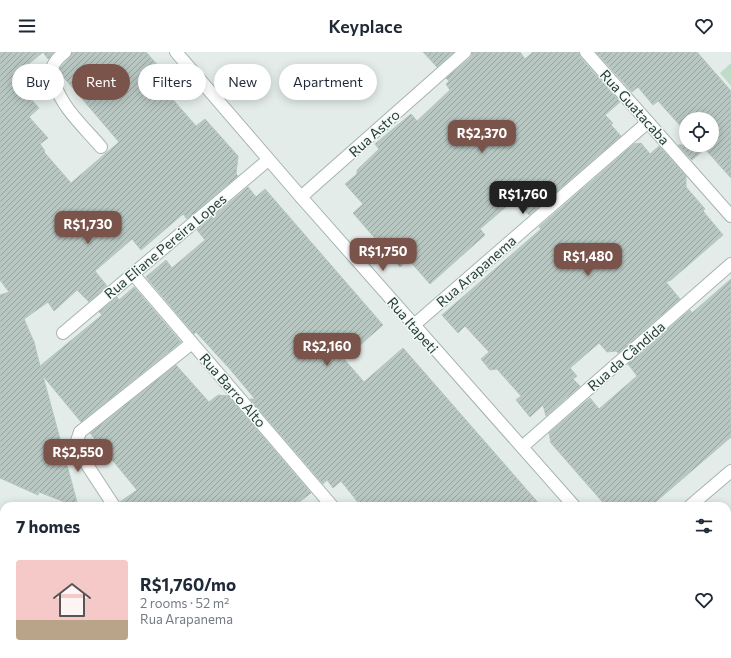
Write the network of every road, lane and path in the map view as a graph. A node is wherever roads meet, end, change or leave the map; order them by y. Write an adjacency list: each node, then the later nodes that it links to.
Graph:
1 (65, 52): 6 (street)
2 (176, 52): 7 (street, Rua Itapeti)
3 (465, 52): 8 (street, Rua Astro)
4 (586, 52): 5 (street, Rua Guatacaba)
5 (648, 122): 9 (street, Rua Guatacaba); 12 (street, Rua Arapanema)
6 (102, 147)
7 (268, 160): 8 (street, Rua Itapeti); 11 (street, Rua Eliane Pereira Lopes)
8 (301, 197): 12 (street, Rua Itapeti)
9 (731, 216)
10 (731, 264): 15 (street, Rua da Cândida)
11 (133, 274): 13 (street, Rua Eliane Pereira Lopes); 14 (street, Rua Barro Alto)
12 (414, 325): 15 (street, Rua Itapeti)
13 (63, 333)
14 (192, 343): 17 (street); 18 (street, Rua Barro Alto)
15 (522, 447): 19 (street, Rua Itapeti)
16 (731, 471): 20 (street)
17 (111, 502)
18 (329, 502)
19 (570, 502)
20 (695, 502)

